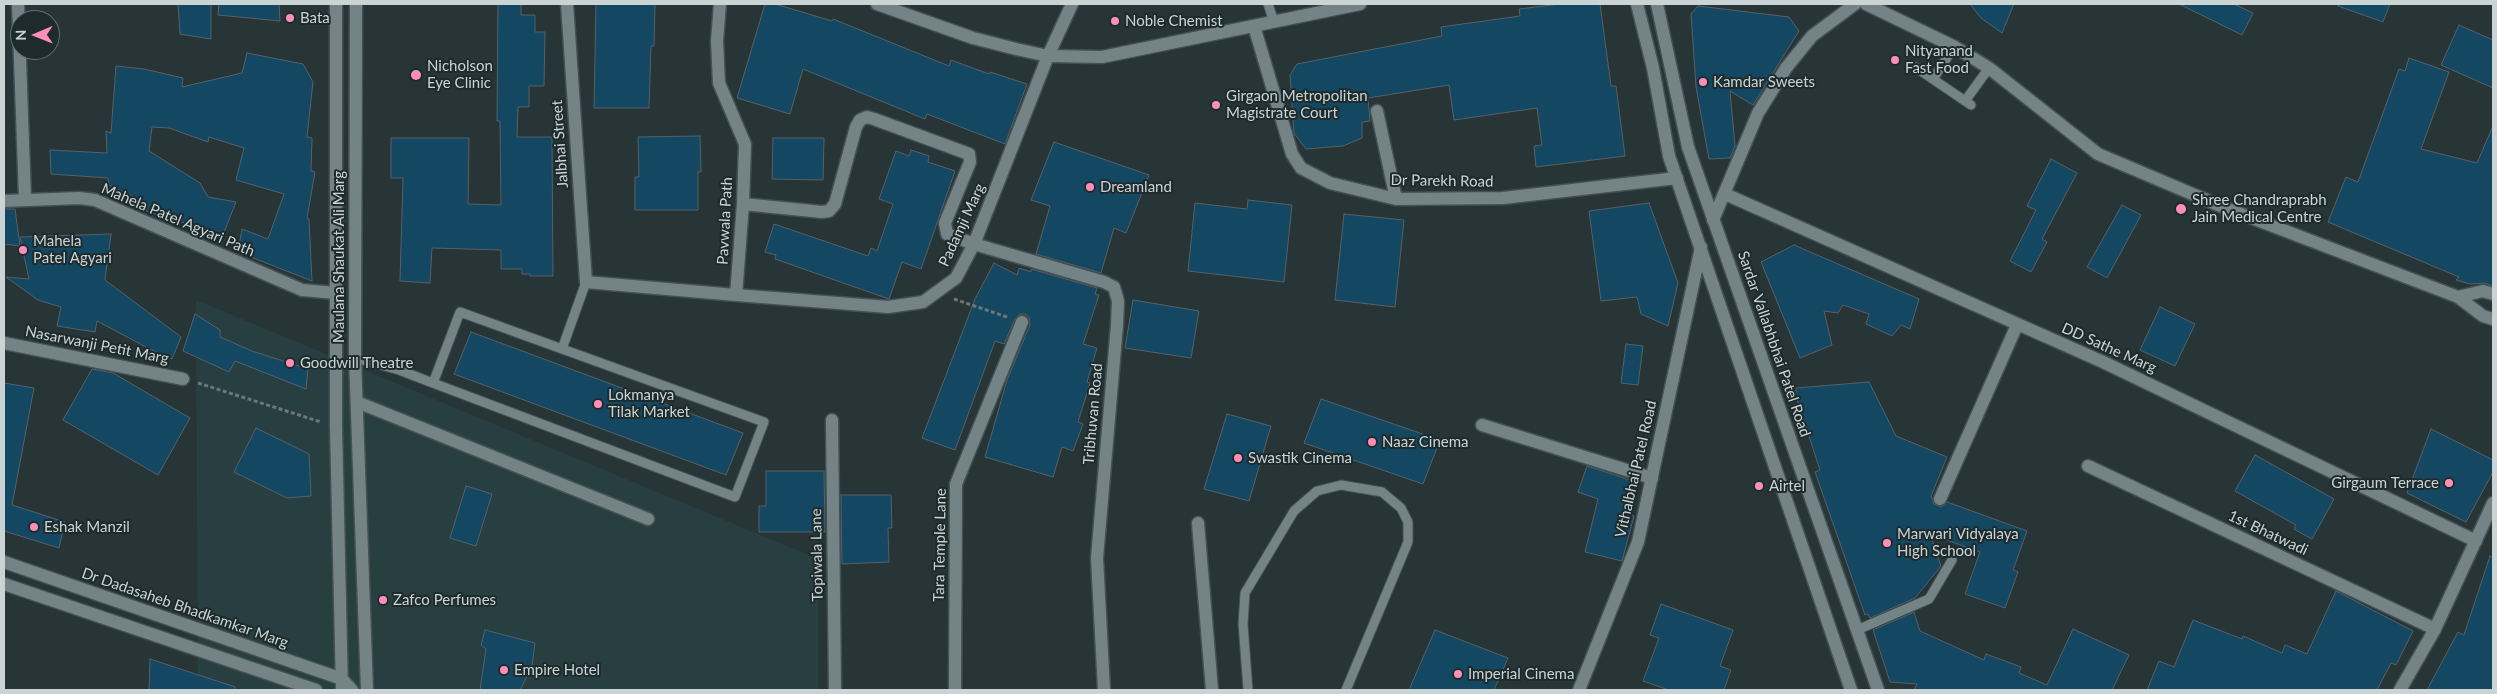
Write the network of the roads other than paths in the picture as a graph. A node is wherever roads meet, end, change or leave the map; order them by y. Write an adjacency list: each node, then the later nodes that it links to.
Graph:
1 (18, 4): 24 (street)
2 (336, 4): 32 (street, Maulana Shaukat Ali Marg)
3 (356, 4): 41 (street, Maulana Shaukat Ali Marg)
4 (567, 4): 31 (street, Jalbhai Street)
5 (720, 4): 27 (street, Pavwala Path)
6 (878, 4): 17 (street)
7 (1072, 4): 17 (street, Padamji Marg)
8 (1268, 4): 14 (lane)
9 (1360, 4): 14 (street)
10 (1637, 4): 22 (street)
11 (1657, 4): 28 (street, Sardar Vallabhbhai Patel Road)
12 (1855, 4): 23 (street)
13 (1866, 4): 16 (street)
14 (1274, 22): 15 (street)
15 (1254, 26): 17 (street); 25 (street, Dr Parekh Road)
16 (1954, 47): 19 (street); 20 (lane)
17 (1048, 56): 29 (street, Padamji Marg)
18 (1915, 67): 20 (lane)
19 (1989, 68): 20 (lane); 35 (street)
20 (1933, 79)
21 (1377, 111): 25 (street)
22 (1676, 178): 25 (street, Dr Parekh Road); 30 (street)
23 (1725, 194): 28 (street); 38 (street, DD Sathe Marg)
24 (26, 199): 26 (street, Mahela Patel Agyari Path); 32 (street, Mahela Patel Agyari Path)
25 (1396, 199)
26 (4, 201)
27 (743, 204): 29 (street, Tribhuvan Road); 34 (street, Pavwala Path)
28 (1713, 220): 58 (street, Sardar Vallabhbhai Patel Road)
29 (974, 244): 34 (street, Padamji Marg); 65 (street, Tribhuvan Road)
30 (1701, 247): 48 (street, Vithalbhai Patel Road); 70 (street)
31 (586, 282): 34 (street); 40 (lane)
32 (336, 293): 59 (street, Maulana Shaukat Ali Marg)
33 (2493, 294): 35 (street)
34 (736, 295)
35 (2458, 297): 36 (street)
36 (2493, 319)
37 (1022, 322): 64 (street, Tara Temple Lane)
38 (2017, 325): 49 (street); 53 (street, DD Sathe Marg)
39 (4, 343): 42 (street, Nasarwanji Petit Marg)
40 (562, 349): 43 (lane); 43 (lane)
41 (355, 358): 43 (lane); 44 (street, Maulana Shaukat Ali Marg)
42 (183, 379)
43 (433, 383)
44 (357, 402): 51 (street); 62 (street, Maulana Shaukat Ali Marg)
45 (832, 420): 63 (street, Topiwala Lane)
46 (1482, 426): 48 (street)
47 (2088, 466): 57 (street, 1st Bhatwadi)
48 (1652, 478): 69 (street, Vithalbhai Patel Road)
49 (1940, 499)
50 (2493, 503): 53 (street)
51 (648, 519)
52 (1198, 523): 66 (street)
53 (2476, 541): 57 (street)
54 (1952, 560): 58 (lane)
55 (4, 562): 59 (street, Dr Dadasaheb Bhadkamkar Marg)
56 (4, 584): 60 (street)
57 (2435, 629): 72 (street)
58 (1857, 630): 71 (street, Sardar Vallabhbhai Patel Road)
59 (342, 685): 61 (street, Dr Dadasaheb Bhadkamkar Marg)
60 (316, 690)
61 (352, 690)
62 (367, 690)
63 (836, 690)
64 (955, 690)
65 (1104, 690)
66 (1212, 690)
67 (1248, 690): 68 (lane)
68 (1346, 690)
69 (1579, 690)
70 (1851, 690)
71 (1878, 690)
72 (2400, 690)

